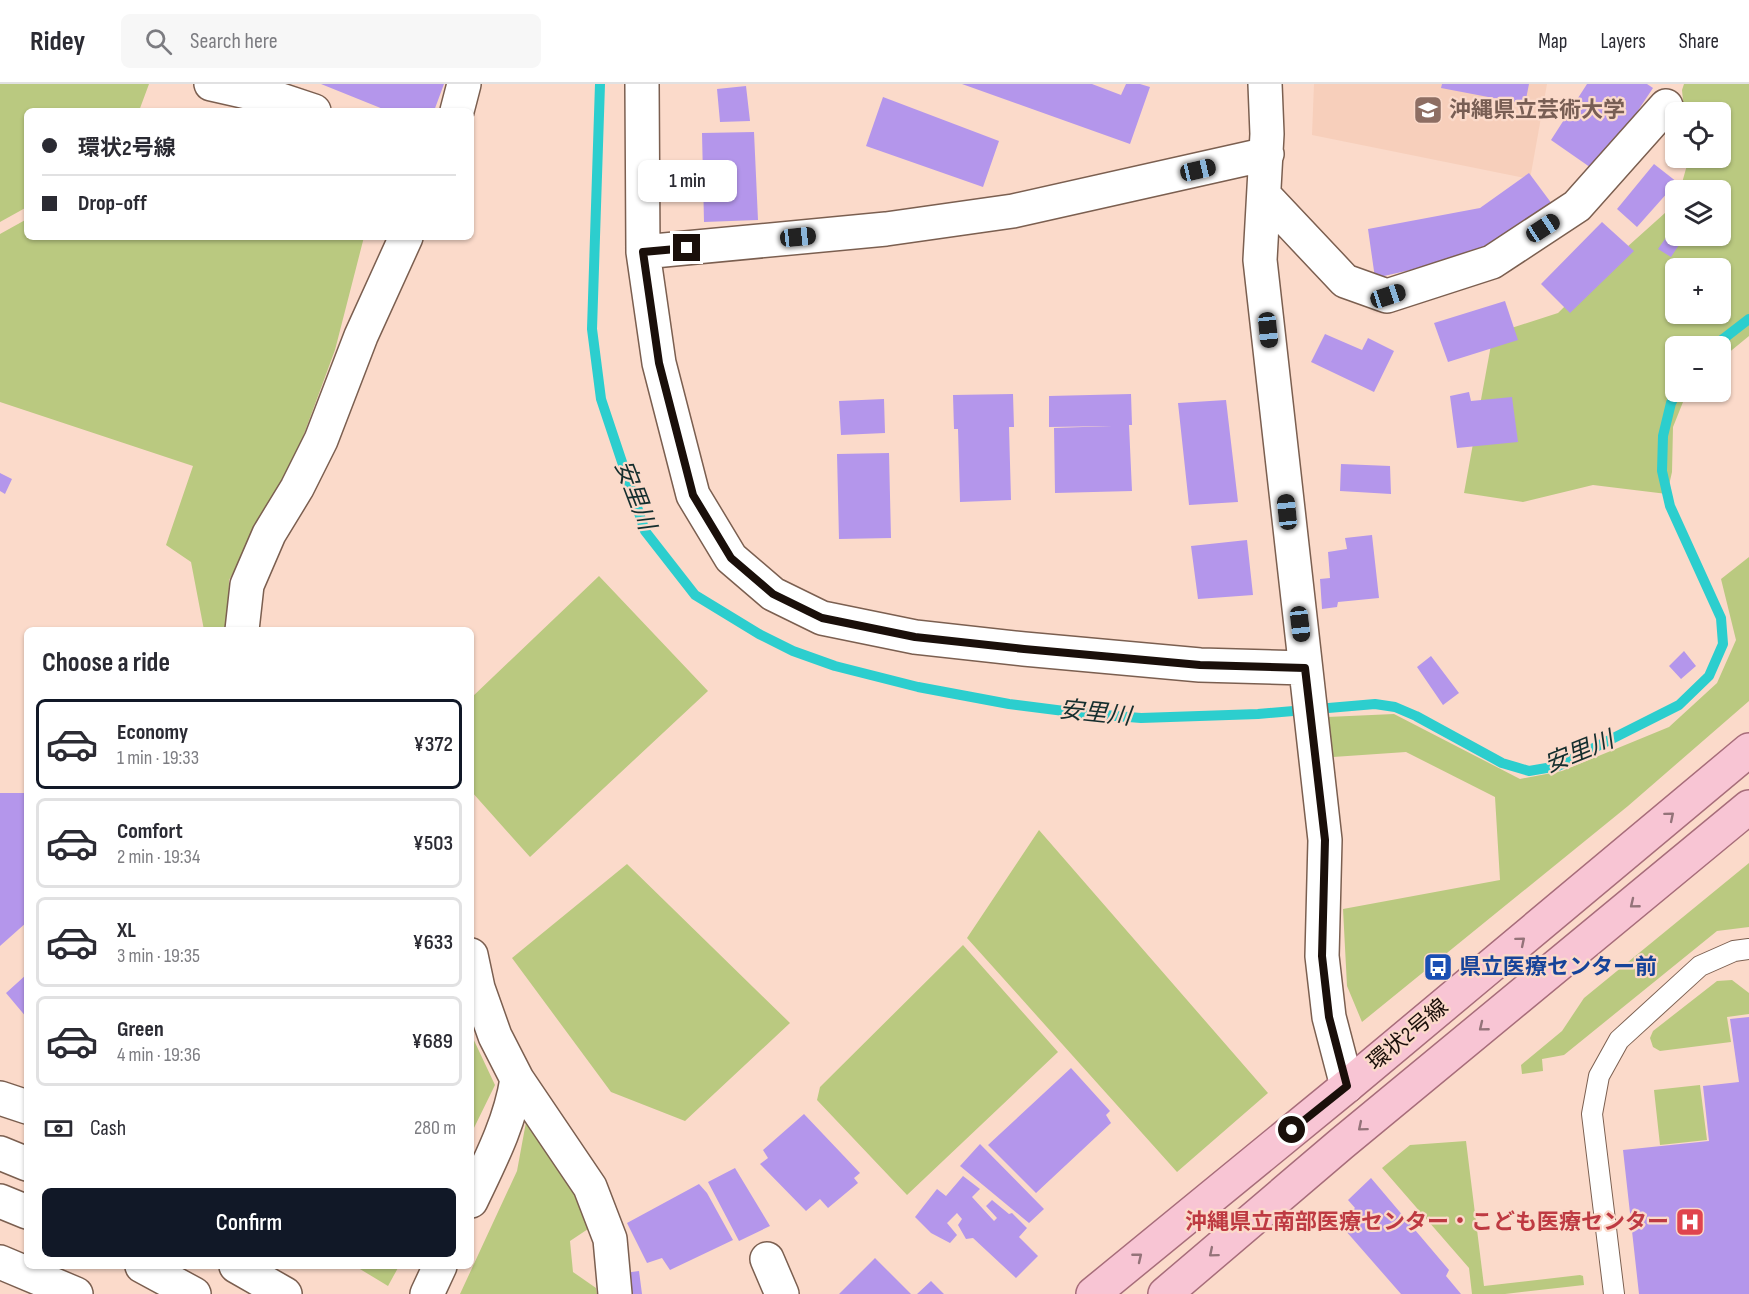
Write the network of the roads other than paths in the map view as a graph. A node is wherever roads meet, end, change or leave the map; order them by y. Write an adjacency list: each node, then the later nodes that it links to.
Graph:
1 (211, 84): 6 (street)
2 (464, 84): 7 (street)
3 (642, 84): 11 (street)
4 (1265, 84): 8 (street)
5 (1665, 107): 9 (street)
6 (305, 108)
7 (457, 108)
8 (1267, 154): 9 (street); 11 (street)
9 (1264, 195): 13 (street)
10 (405, 240): 12 (street)
11 (643, 252): 13 (street)
12 (242, 627)
13 (1306, 677): 19 (street)
14 (1749, 750): 19 (main road, 環状2号線, one-way to 14)
15 (1749, 807): 39 (main road, 環状2号線, one-way to 39)
16 (1749, 949): 40 (lane)
17 (474, 969): 18 (street)
18 (518, 1079): 24 (street); 36 (street)
19 (1347, 1086): 38 (main road, 環状2号線, one-way to 19)
20 (0, 1098): 21 (street)
21 (24, 1106)
22 (0, 1153): 23 (street)
23 (24, 1163)
24 (474, 1195)
25 (0, 1201): 26 (street)
26 (24, 1211)
27 (767, 1258): 37 (street)
28 (0, 1262): 33 (street)
29 (148, 1269): 34 (street)
30 (243, 1269): 32 (street)
31 (439, 1269): 35 (street)
32 (274, 1283)
33 (76, 1294)
34 (194, 1294)
35 (427, 1294)
36 (615, 1294)
37 (782, 1294)
38 (1093, 1294)
39 (1164, 1294)
40 (1614, 1294)

